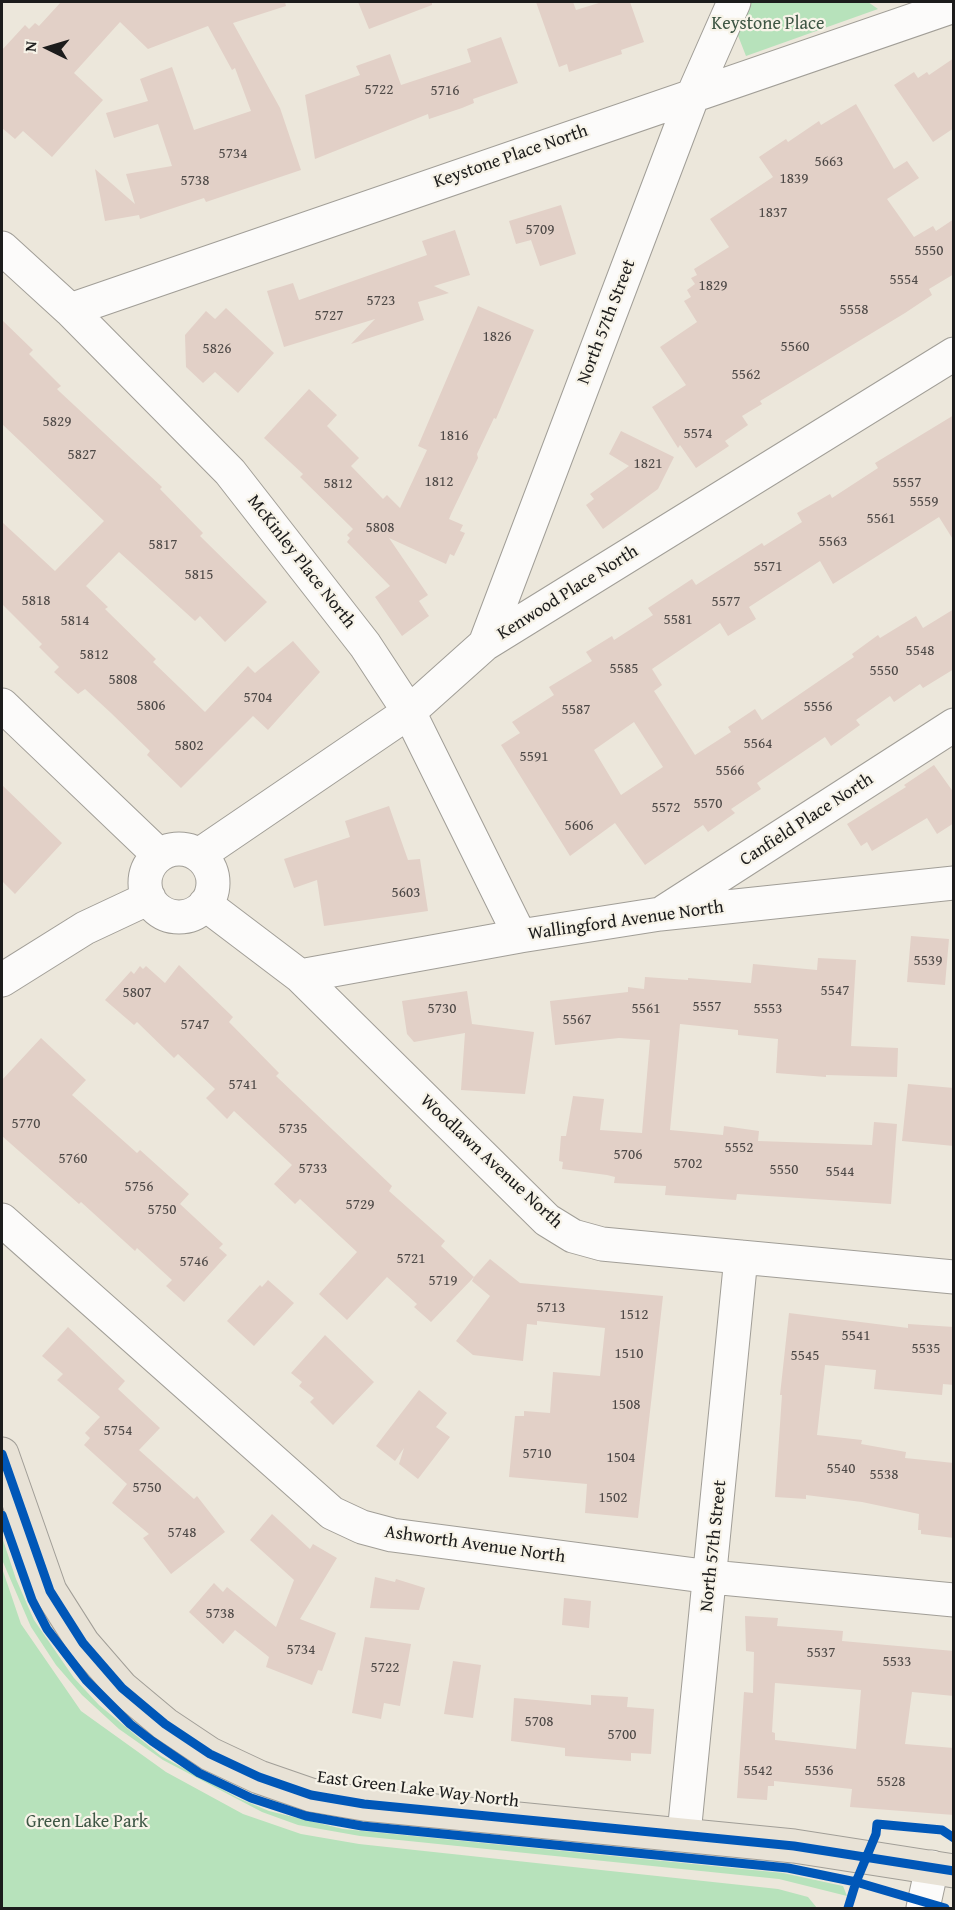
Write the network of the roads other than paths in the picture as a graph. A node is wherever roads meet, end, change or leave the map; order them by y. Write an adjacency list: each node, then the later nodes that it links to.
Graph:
1 (734, 2): 4 (street, North 57th Street)
2 (954, 6): 3 (street, Keystone Place North)
3 (905, 10): 4 (street, Keystone Place North)
4 (693, 95): 6 (street, Keystone Place North); 8 (street, North 57th Street)
5 (2, 248): 6 (street, McKinley Place North)
6 (70, 310): 10 (street, McKinley Place North)
7 (954, 354): 8 (street, Kenwood Place North)
8 (484, 644): 10 (street, Kenwood Place North)
9 (2, 705): 12 (street)
10 (409, 712): 13 (street, Kenwood Place North); 18 (street, McKinley Place North)
11 (954, 725): 17 (street, Canfield Place North)
12 (159, 855): 13 (street); 15 (street)
13 (199, 855): 16 (street)
14 (954, 883): 17 (street, Wallingford Avenue North)
15 (149, 898): 16 (street); 20 (street)
16 (205, 904): 19 (street, Woodlawn Avenue North)
17 (660, 914): 18 (street, Wallingford Avenue North)
18 (520, 936): 19 (street, Wallingford Avenue North)
19 (300, 976): 22 (street, Woodlawn Avenue North)
20 (2, 980)
21 (2, 1220): 25 (street, Ashworth Avenue North)
22 (741, 1257): 23 (street, Woodlawn Avenue North); 25 (street, North 57th Street)
23 (954, 1277)
24 (2, 1454): 27 (main road, East Green Lake Way North)
25 (711, 1576): 26 (street, Ashworth Avenue North); 27 (street, North 57th Street)
26 (954, 1600)
27 (684, 1834): 28 (main road, East Green Lake Way North)
28 (943, 1869): 29 (street)
29 (922, 1908)

